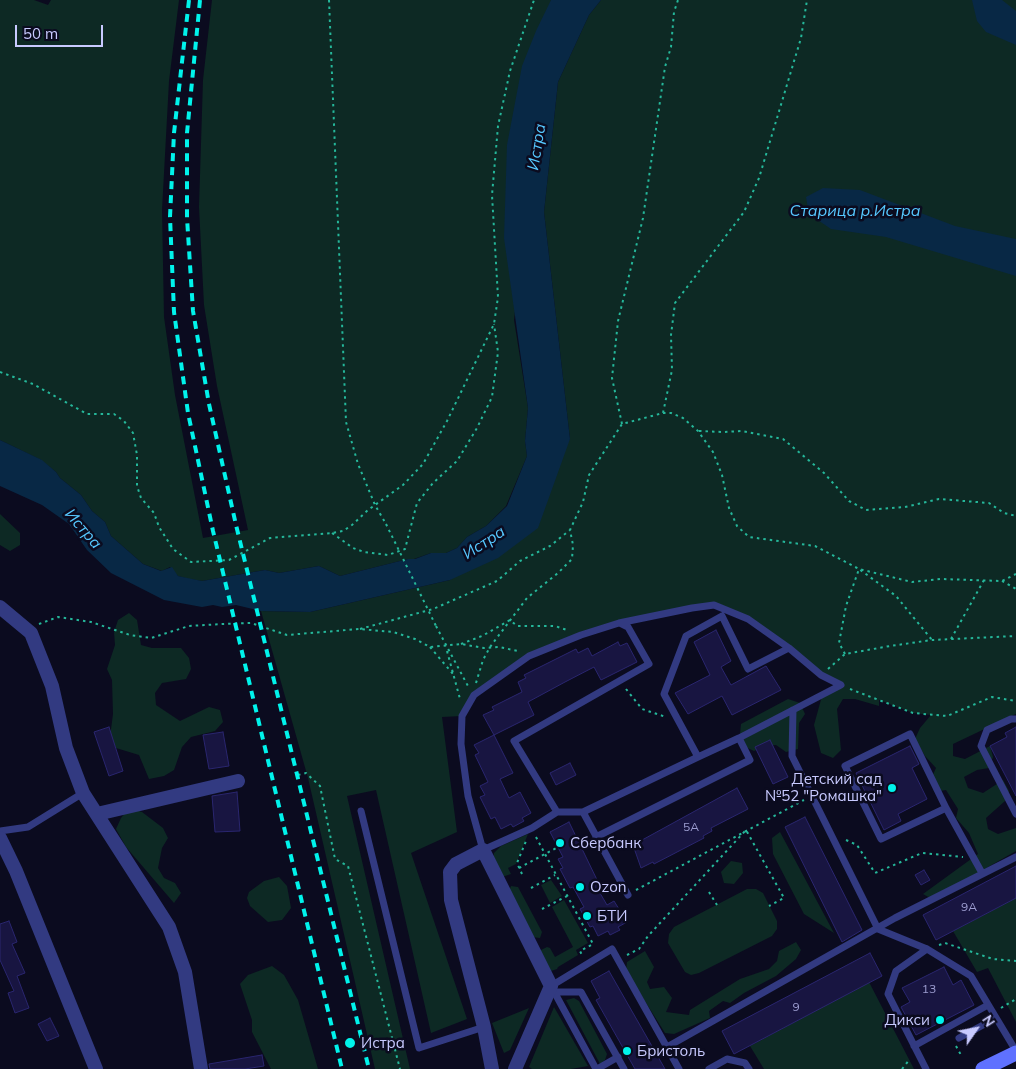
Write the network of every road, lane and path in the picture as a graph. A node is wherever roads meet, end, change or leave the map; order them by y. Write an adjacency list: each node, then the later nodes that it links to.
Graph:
1 (329, 0): 10 (path)
2 (534, 0): 5 (path)
3 (678, 0): 8 (path)
4 (807, 0): 7 (path)
5 (494, 324): 10 (path); 13 (path)
6 (0, 372): 13 (path)
7 (663, 414): 8 (path); 9 (path)
8 (622, 424): 12 (path)
9 (698, 431): 11 (path); 14 (path)
10 (375, 504): 13 (path); 31 (path, bridge)
11 (1016, 516)
12 (570, 530): 22 (path); 24 (path)
13 (332, 533)
14 (859, 569): 16 (path); 28 (path); 35 (path)
15 (1016, 574): 17 (path)
16 (984, 580): 17 (path); 29 (path)
17 (1002, 581): 18 (path)
18 (1016, 589)
19 (714, 605): 21 (lane); 23 (lane); 34 (lane)
20 (0, 607): 25 (street)
21 (722, 616): 34 (lane); 46 (lane)
22 (510, 620): 26 (path); 30 (path); 33 (path)
23 (619, 623): 26 (lane); 39 (lane)
24 (359, 629): 25 (path); 32 (path)
25 (32, 633): 51 (street)
26 (581, 635): 36 (lane)
27 (1016, 636): 29 (path)
28 (932, 640): 29 (path); 35 (path)
29 (951, 640)
30 (461, 644): 31 (path); 33 (path)
31 (446, 646): 32 (path); 37 (path); 41 (path)
32 (430, 647): 37 (path)
33 (490, 647): 36 (path); 41 (path)
34 (789, 648): 38 (lane)
35 (845, 654): 38 (path)
36 (530, 656): 41 (lane)
37 (454, 675): 44 (path)
38 (820, 675): 40 (lane)
39 (620, 680): 46 (path); 55 (lane)
40 (840, 685): 42 (path); 43 (lane)
41 (474, 695): 44 (lane)
42 (1016, 701)
43 (793, 710): 47 (lane); 52 (lane)
44 (462, 716): 66 (lane)
45 (1016, 719): 58 (lane)
46 (680, 722): 48 (lane)
47 (739, 738): 48 (lane); 63 (lane)
48 (698, 757): 56 (lane)
49 (298, 775): 98 (path)
50 (238, 781): 57 (street)
51 (83, 793): 57 (street); 61 (lane)
52 (812, 796): 60 (path); 62 (lane)
53 (946, 808): 53 (lane); 69 (lane)
54 (362, 811): 90 (lane)
55 (557, 812): 56 (lane); 59 (lane)
56 (583, 812): 63 (lane)
57 (97, 814): 97 (street)
58 (1016, 814)
59 (532, 828): 66 (lane); 67 (path); 70 (path)
60 (746, 830): 76 (path); 79 (path); 84 (path)
61 (0, 831)
62 (830, 834): 69 (path); 81 (lane)
63 (596, 837): 76 (lane)
64 (0, 838): 96 (street)
65 (558, 848): 67 (path)
66 (482, 850): 86 (street); 90 (street)
67 (545, 854): 70 (path); 73 (path)
68 (1016, 857): 71 (lane)
69 (973, 858): 71 (lane)
70 (519, 868): 72 (path)
71 (982, 873): 81 (lane)
72 (522, 874)
73 (555, 875): 74 (path); 77 (path)
74 (531, 888)
75 (709, 892): 78 (path)
76 (628, 895)
77 (567, 896): 80 (path); 83 (path)
78 (717, 905)
79 (769, 906)
80 (542, 909)
81 (878, 929): 82 (lane); 92 (lane)
82 (927, 949): 85 (path); 88 (lane); 93 (lane)
83 (580, 951)
84 (618, 960): 86 (lane); 92 (lane)
85 (1016, 961)
86 (553, 989): 95 (lane); 100 (street); 101 (lane)
87 (1016, 999): 89 (path)
88 (988, 1005): 89 (lane); 93 (lane)
89 (994, 1015): 91 (lane); 94 (lane)
90 (484, 1027): 99 (street)
91 (959, 1038)
92 (667, 1047): 103 (lane)
93 (915, 1049): 106 (path); 107 (lane)
94 (1016, 1052): 108 (main road)
95 (618, 1057): 101 (lane); 102 (lane)
96 (96, 1069)
97 (201, 1069)
98 (400, 1069)
99 (492, 1069)
100 (515, 1069)
101 (596, 1069)
102 (624, 1069)
103 (679, 1069)
104 (709, 1069): 105 (lane)
105 (748, 1069)
106 (902, 1069)
107 (926, 1069)
108 (984, 1069)

